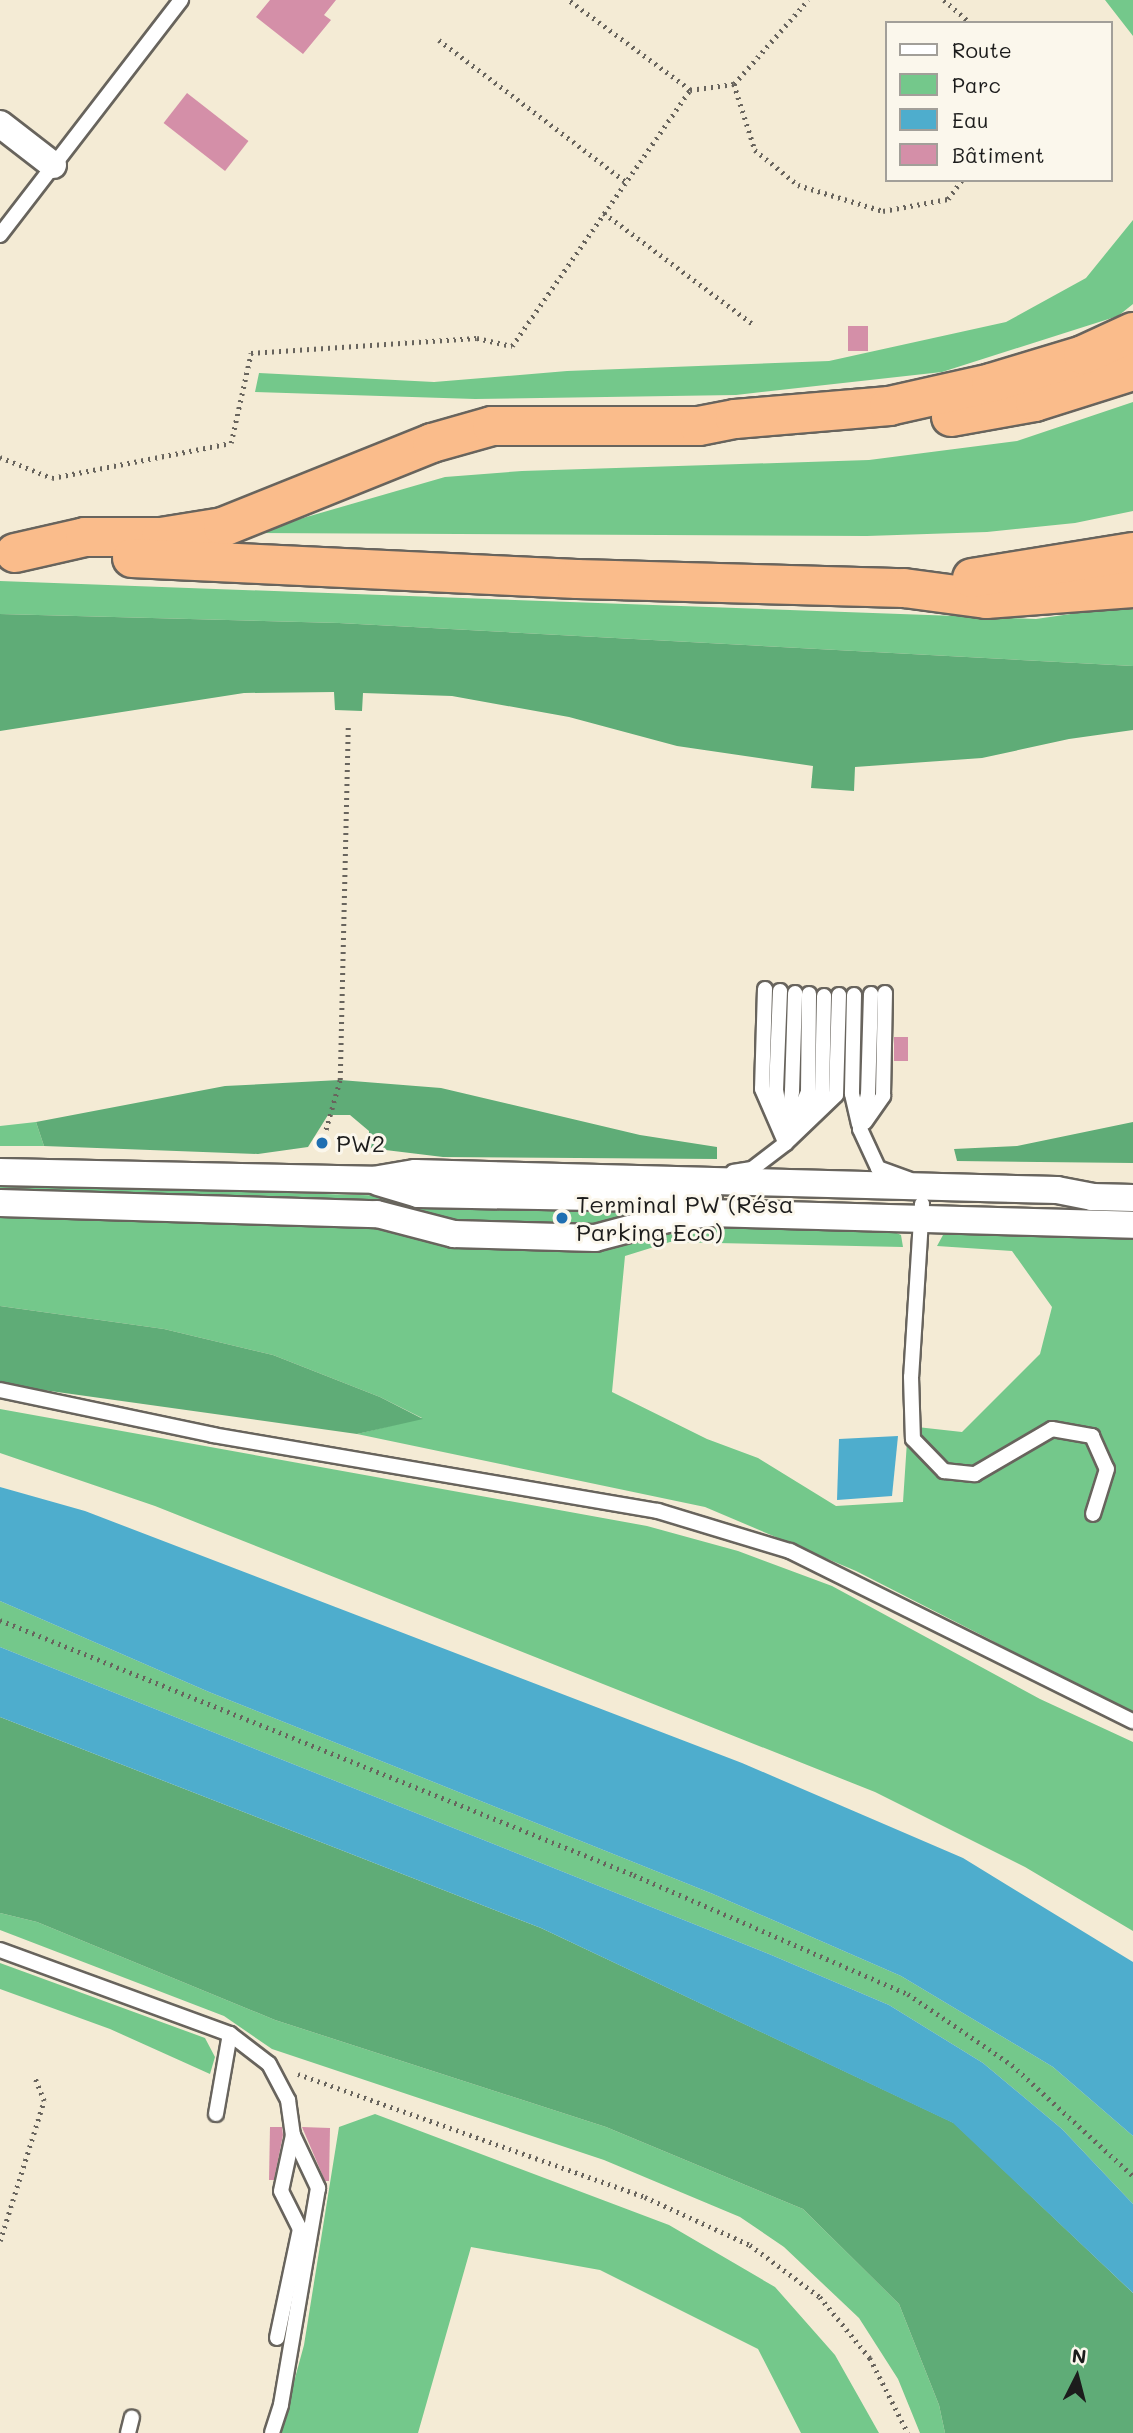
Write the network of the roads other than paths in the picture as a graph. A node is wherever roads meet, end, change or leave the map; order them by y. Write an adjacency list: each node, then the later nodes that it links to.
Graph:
1 (181, 0): 3 (lane)
2 (0, 124): 3 (street)
3 (52, 165): 4 (lane)
4 (0, 235)
5 (1133, 332): 7 (highway)
6 (1133, 371): 7 (highway)
7 (699, 426): 9 (highway)
8 (1133, 552): 9 (highway)
9 (904, 588): 10 (highway)
10 (1133, 588)
11 (802, 993): 15 (lane); 15 (lane); 15 (lane)
12 (878, 993): 14 (lane)
13 (854, 995): 14 (lane)
14 (860, 1129): 21 (lane)
15 (786, 1143): 18 (lane)
16 (0, 1172): 17 (street)
17 (373, 1180): 18 (street); 21 (street)
18 (692, 1181): 21 (street)
19 (1133, 1198): 21 (street)
20 (0, 1203): 21 (street)
21 (926, 1204): 22 (street); 24 (lane)
22 (1133, 1224)
23 (0, 1390): 25 (lane)
24 (1093, 1514)
25 (1133, 1721)
26 (0, 1950): 27 (lane)
27 (230, 2034): 28 (lane); 29 (lane)
28 (216, 2114)
29 (293, 2136): 30 (lane); 33 (lane)
30 (277, 2338)
31 (132, 2417): 32 (lane)
32 (128, 2433)
33 (272, 2433)

